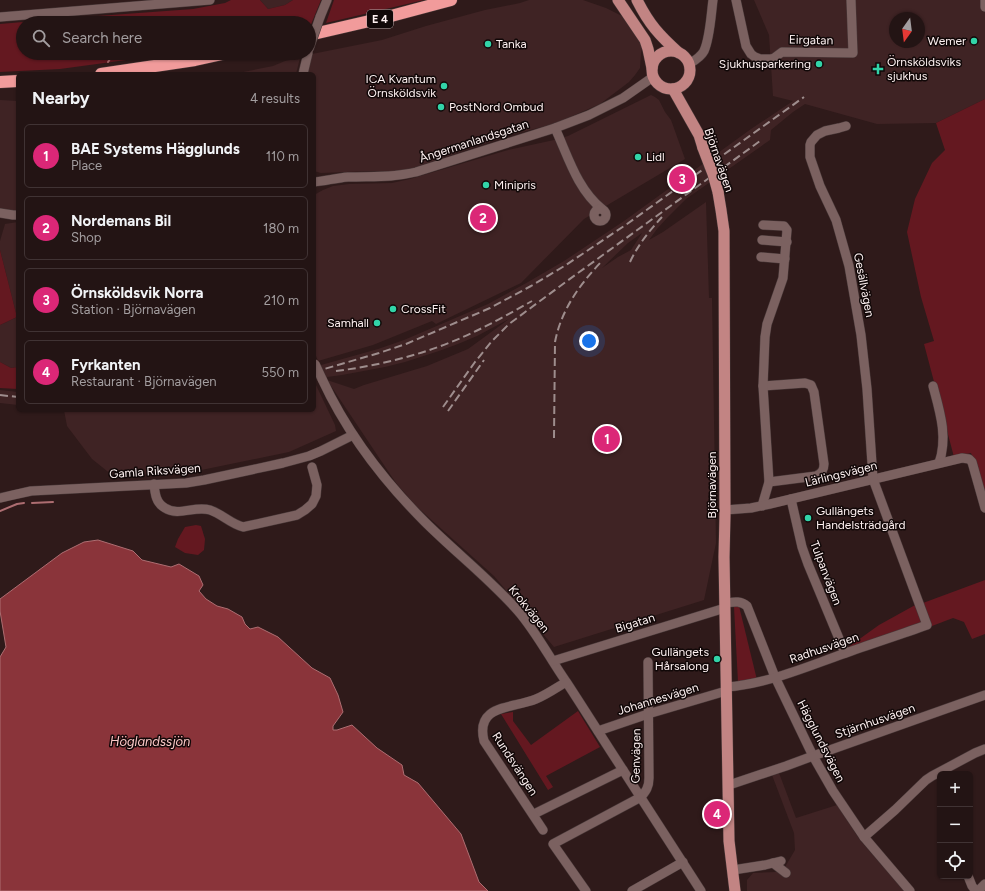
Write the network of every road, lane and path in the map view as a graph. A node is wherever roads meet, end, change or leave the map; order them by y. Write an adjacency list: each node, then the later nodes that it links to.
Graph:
1 (210, 0): 11 (street)
2 (327, 0): 12 (street, bridge)
3 (451, 0): 13 (highway, E 4)
4 (618, 0): 20 (main road)
5 (637, 0): 14 (main road)
6 (713, 0): 17 (street)
7 (736, 0): 8 (street, Eirgatan)
8 (851, 0)
9 (985, 0): 10 (street)
10 (985, 7)
11 (0, 17)
12 (316, 29)
13 (316, 33)
14 (680, 53): 17 (main road); 20 (main road)
15 (195, 60): 18 (highway)
16 (306, 60): 19 (street)
17 (689, 64): 23 (main road)
18 (114, 72)
19 (303, 72)
20 (652, 73): 23 (main road); 25 (street, Ångermanlandsgatan)
21 (16, 81): 22 (highway)
22 (0, 82)
23 (673, 89): 48 (main road, Björnavägen, bridge)
24 (846, 126): 41 (street, Gesällvägen)
25 (555, 128): 26 (street, Ångermanlandsgatan); 27 (street)
26 (316, 182)
27 (599, 208)
28 (0, 213): 29 (street)
29 (16, 215)
30 (763, 225): 32 (street)
31 (762, 240): 32 (street)
32 (787, 242): 34 (street)
33 (761, 257): 34 (street)
34 (785, 259): 36 (street)
35 (316, 367): 38 (street, Krokvägen, bridge)
36 (763, 386): 42 (street); 42 (street)
37 (933, 386): 39 (street)
38 (353, 435): 43 (street, Gamla Riksvägen); 52 (street, Krokvägen)
39 (939, 463): 41 (street, Lärlingsvägen); 47 (street, Lärlingsvägen)
40 (312, 466): 43 (street)
41 (873, 479): 45 (street, Lärlingsvägen); 50 (street, Gesällvägen)
42 (769, 482): 46 (street)
43 (154, 484): 44 (street, Gamla Riksvägen)
44 (0, 498)
45 (792, 499): 46 (street, Lärlingsvägen); 51 (street, Tulpanvägen)
46 (762, 506): 48 (street, Lärlingsvägen)
47 (985, 508)
48 (725, 510): 49 (main road, Björnavägen)
49 (725, 605): 52 (street, Bigatan); 54 (street, Hägglundsvägen); 56 (main road, Björnavägen)
50 (927, 625): 51 (street, Radhusvägen)
51 (845, 653): 54 (street, Radhusvägen)
52 (553, 661): 55 (street, Krokvägen)
53 (648, 662): 58 (street, Genvägen)
54 (775, 677): 56 (street, Radhusvägen); 61 (street, Hägglundsvägen)
55 (566, 682): 59 (street, Krokvägen); 65 (street, Rundsvängen)
56 (726, 689): 58 (street, Johannesvägen); 63 (main road, Björnavägen)
57 (985, 695): 61 (street, Stjärnhusvägen)
58 (648, 714): 59 (street, Johannesvägen); 64 (street, Genvägen)
59 (598, 731): 62 (street, Krokvägen)
60 (985, 749): 67 (street)
61 (812, 756): 63 (street, Stjärnhusvägen); 67 (street, Hägglundsvägen)
62 (623, 770): 64 (street, Krokvägen); 65 (street, Rundsvängen)
63 (729, 785): 69 (main road, Björnavägen)
64 (641, 797): 68 (street, Krokvägen); 73 (street, Genvägen)
65 (534, 814): 66 (street, Rundsvängen)
66 (543, 830)
67 (864, 838): 77 (street, Hägglundsvägen)
68 (682, 862): 74 (street); 75 (street, Krokvägen)
69 (733, 870): 70 (street); 76 (main road, Björnavägen)
70 (786, 873)
71 (969, 879): 78 (street)
72 (985, 884): 78 (street)
73 (586, 891)
74 (632, 891)
75 (702, 891)
76 (735, 891)
77 (910, 891)
78 (977, 891)

